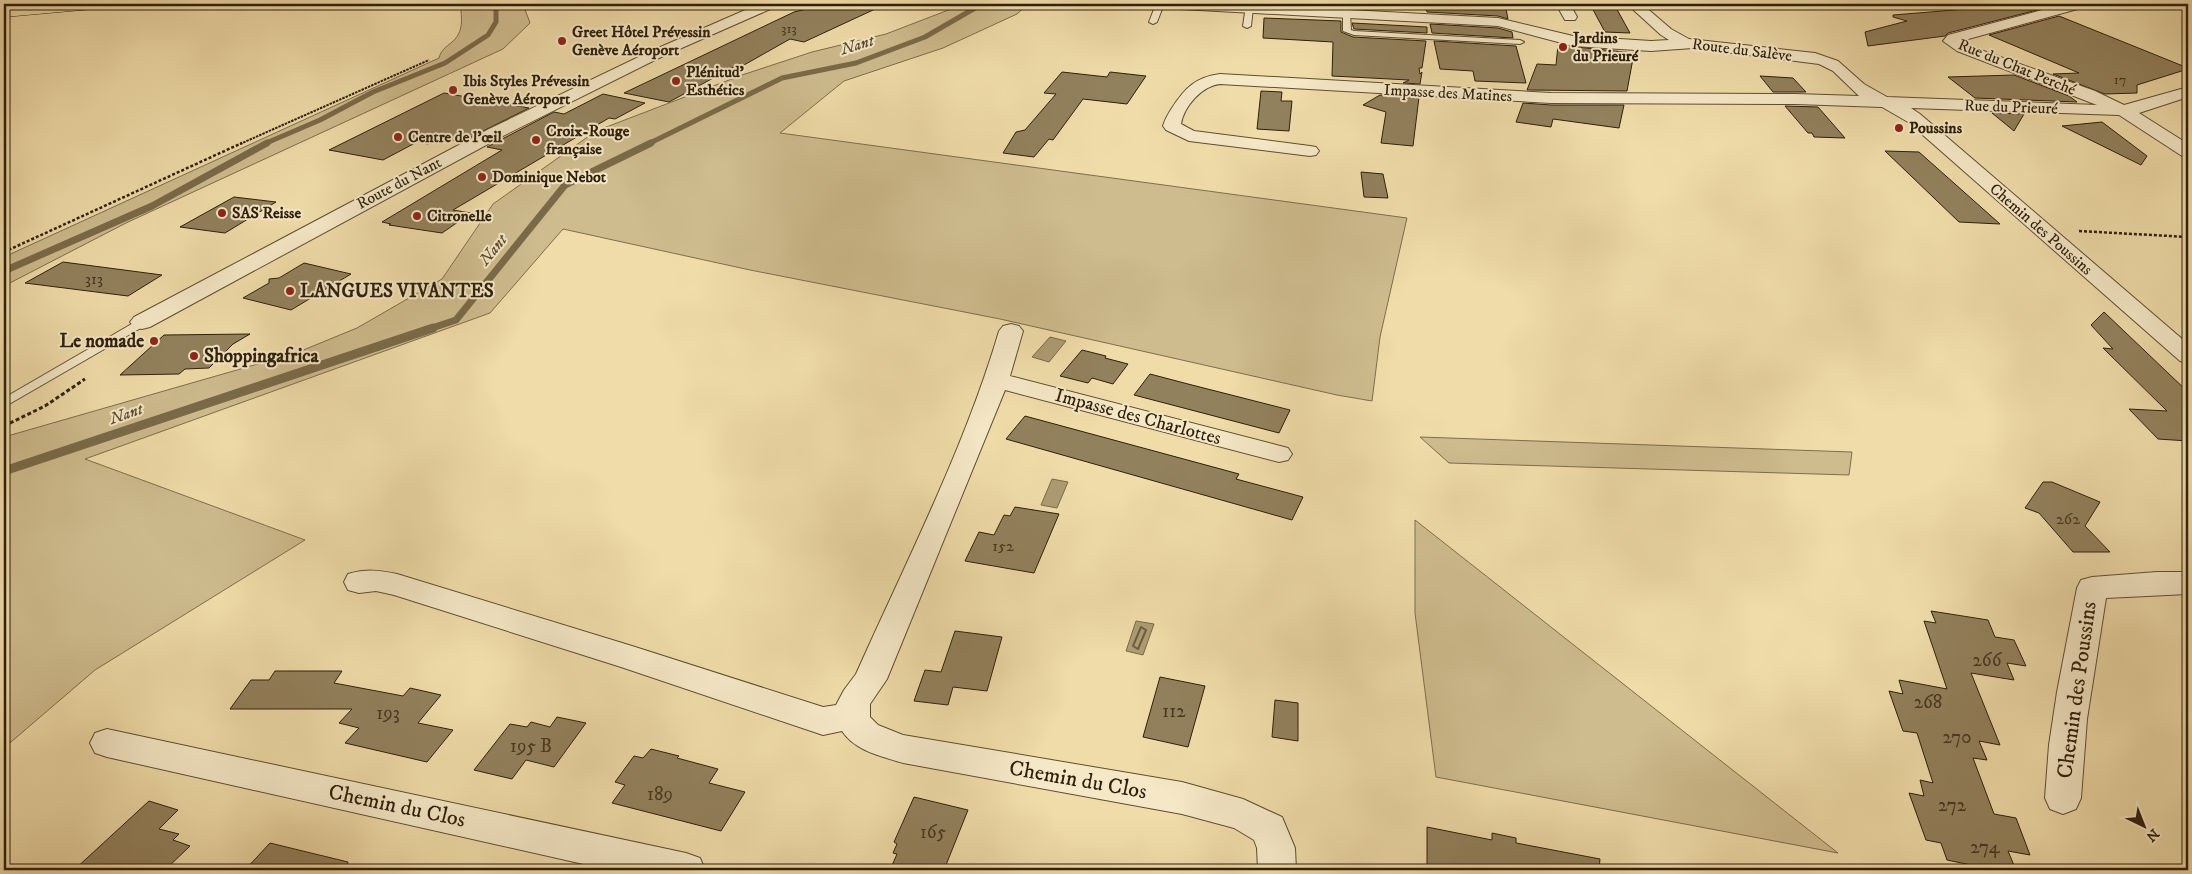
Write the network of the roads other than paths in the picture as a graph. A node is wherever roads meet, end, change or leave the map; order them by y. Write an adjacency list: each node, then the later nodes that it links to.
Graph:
1 (104, 4): 10 (main road)
2 (770, 4): 23 (street, Route du Nant)
3 (1161, 4): 4 (street, Route du Salève); 14 (lane)
4 (1187, 4): 9 (street, Route du Salève)
5 (1461, 4): 13 (street)
6 (1563, 4): 12 (street)
7 (1634, 4): 17 (street)
8 (2072, 4): 20 (street, Rue du Chat Perché)
9 (1250, 8): 11 (street, Route du Salève); 15 (lane)
10 (4, 13)
11 (1346, 13): 13 (street, Route du Salève); 16 (lane)
12 (1570, 17)
13 (1463, 19): 17 (street, Route du Salève)
14 (1154, 22)
15 (1247, 26)
16 (1520, 42)
17 (1685, 43): 19 (street, Route du Salève)
18 (2188, 92): 20 (street, Rue du Prieuré)
19 (1891, 104): 20 (street, Rue du Prieuré); 21 (street, Impasse des Matines); 25 (street, Chemin des Poussins)
20 (2122, 110): 22 (street)
21 (1310, 152)
22 (2188, 152)
23 (142, 322): 27 (lane)
24 (1011, 331): 26 (street)
25 (2188, 356)
26 (997, 380): 28 (street, Impasse des Charlottes); 31 (street)
27 (6, 401)
28 (1279, 454)
29 (359, 582): 31 (street)
30 (2188, 583): 33 (street, Chemin des Poussins)
31 (852, 716): 35 (street, Chemin du Clos)
32 (107, 743): 34 (street, Chemin du Clos)
33 (2063, 798)
34 (686, 870)
35 (1277, 870)

